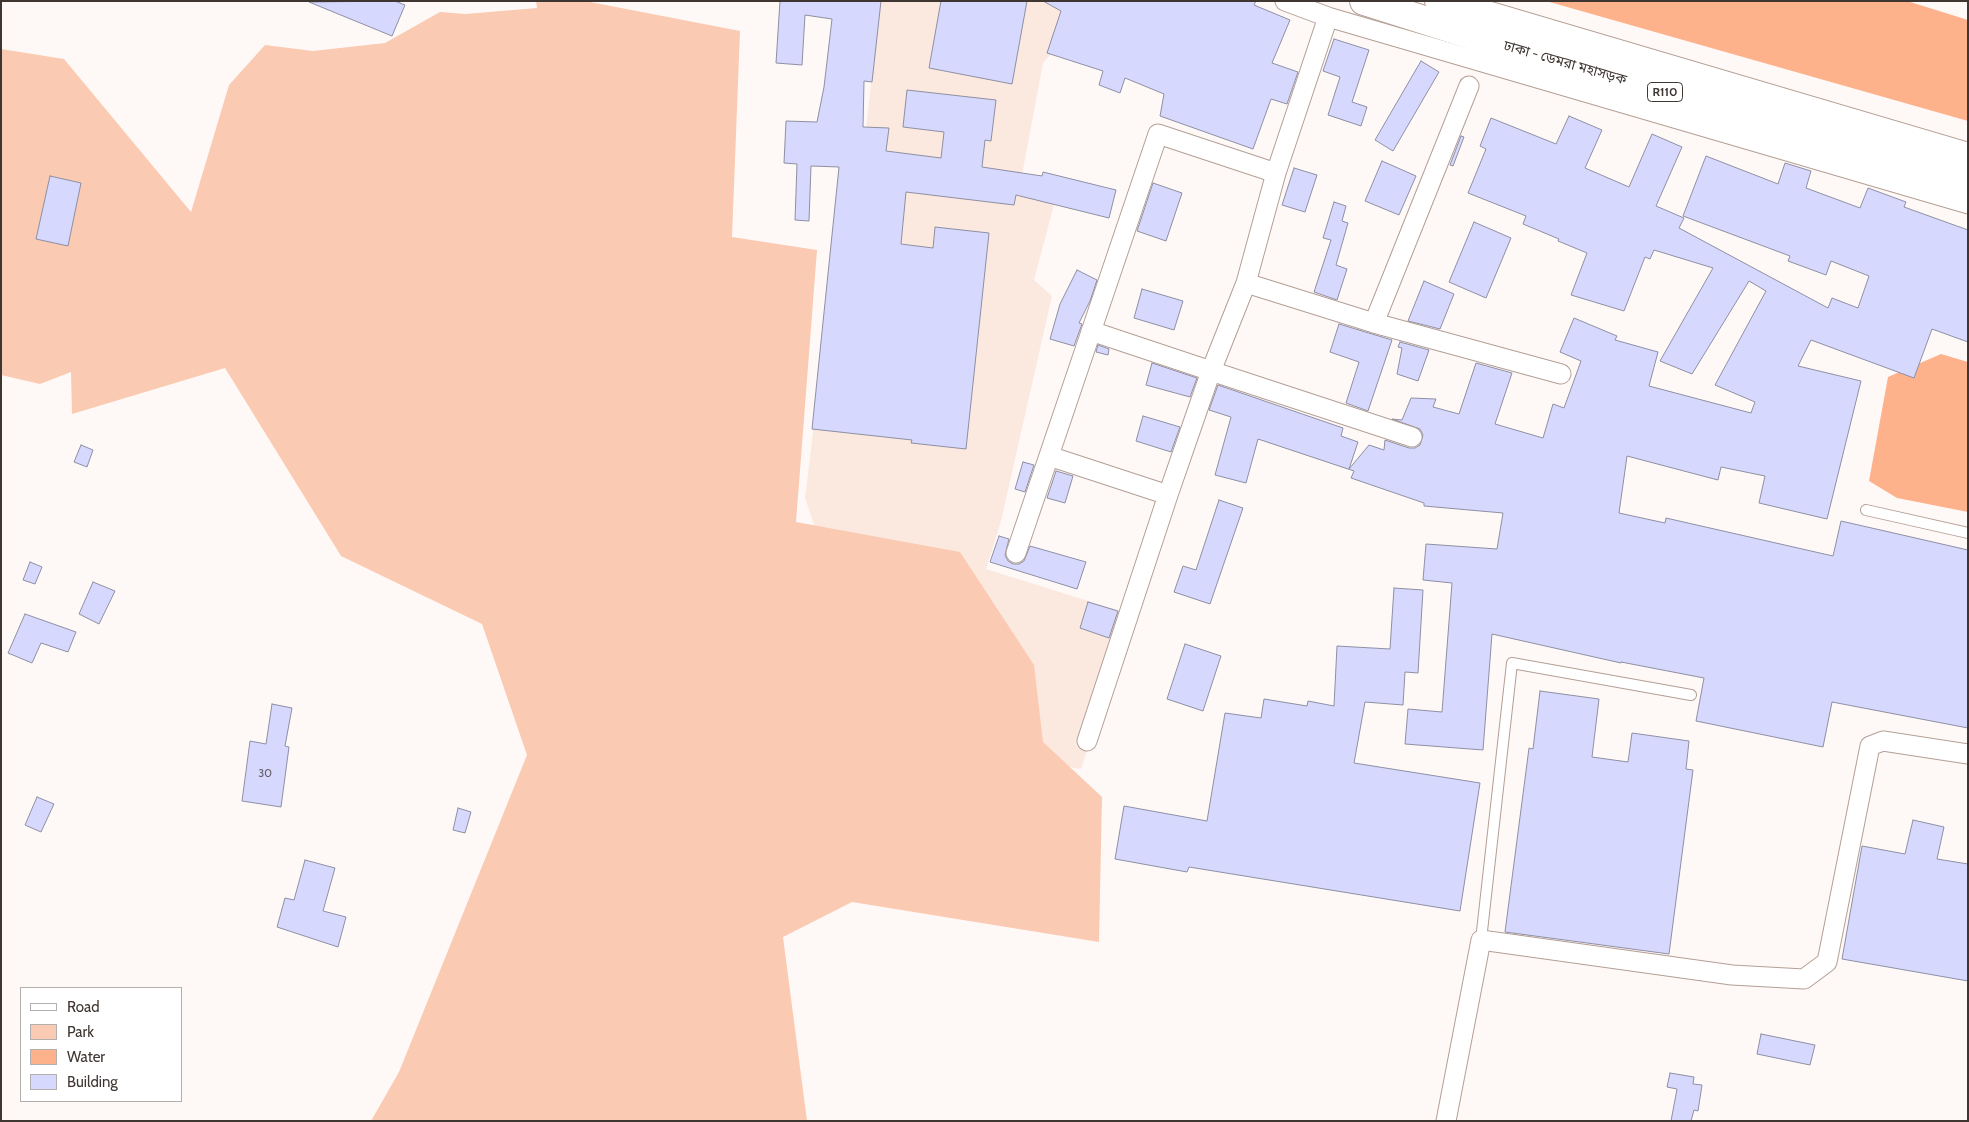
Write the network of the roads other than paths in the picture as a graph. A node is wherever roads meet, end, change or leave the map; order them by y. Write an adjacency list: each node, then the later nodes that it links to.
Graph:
1 (1285, 1): 4 (street)
2 (1364, 1): 8 (main road, ঢাকা - ডেমরা মহাসড়ক / R110)
3 (1439, 1): 6 (main road, ঢাকা - ডেমরা মহাসড়ক / R110)
4 (1328, 17): 7 (street); 9 (street)
5 (1469, 86): 11 (street)
6 (1968, 156)
7 (1276, 173): 10 (street); 12 (street)
8 (1968, 181)
9 (1968, 204)
10 (1246, 283): 11 (street); 13 (street)
11 (1374, 323): 14 (street)
12 (1091, 331): 13 (street); 16 (street)
13 (1211, 371): 15 (street); 17 (street)
14 (1562, 374)
15 (1412, 437)
16 (1049, 456): 17 (street); 20 (street)
17 (1168, 495): 22 (street)
18 (1866, 510): 19 (lane)
19 (1968, 533)
20 (1016, 553)
21 (1691, 695): 24 (lane)
22 (1087, 741)
23 (1968, 754): 24 (street)
24 (1481, 940): 25 (street)
25 (1446, 1121)

